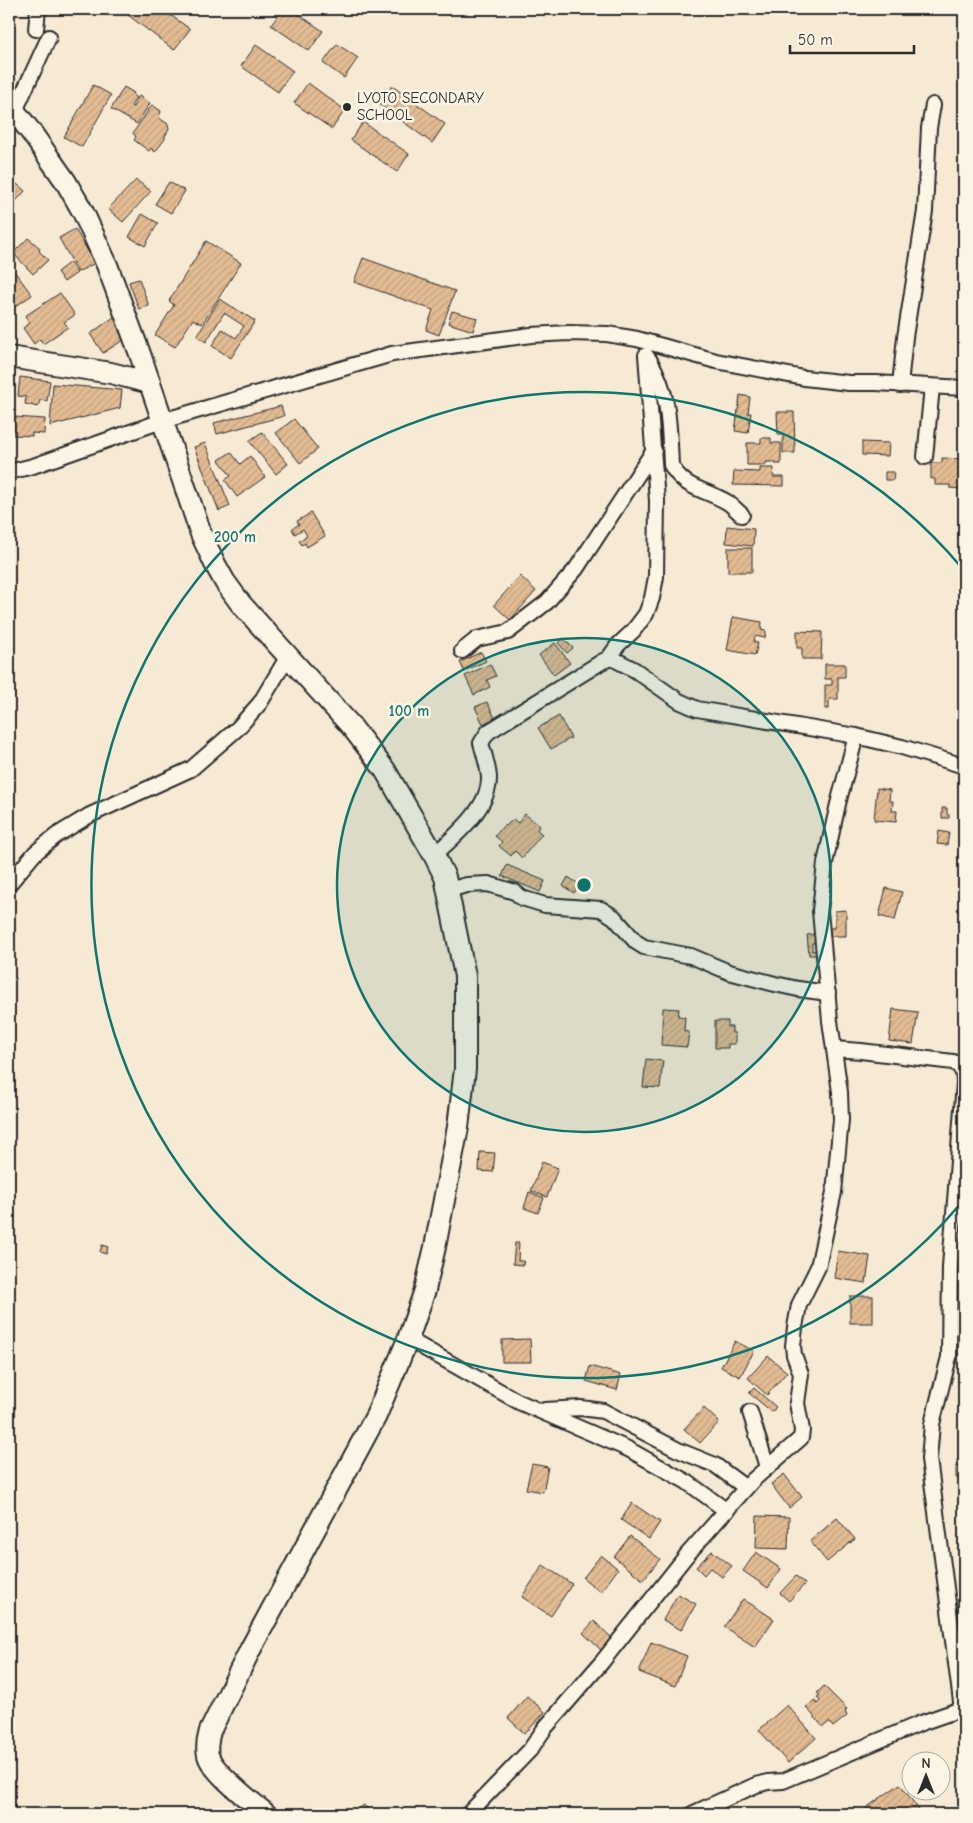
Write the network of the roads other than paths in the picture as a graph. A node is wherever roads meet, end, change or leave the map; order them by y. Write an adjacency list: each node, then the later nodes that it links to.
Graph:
1 (38, 9): 2 (street)
2 (36, 29)
3 (49, 37): 5 (street)
4 (933, 105): 10 (street)
5 (12, 107): 9 (street)
6 (637, 339): 7 (street); 10 (street); 13 (street)
7 (646, 355): 14 (street); 17 (street)
8 (9, 357): 9 (street)
9 (150, 383): 13 (street)
10 (900, 385): 11 (street)
11 (932, 387): 12 (street); 15 (street)
12 (964, 388)
13 (162, 421): 16 (street); 19 (street)
14 (654, 450): 18 (street); 20 (street)
15 (925, 457)
16 (9, 472)
17 (742, 515)
18 (462, 651)
19 (288, 656): 23 (street); 24 (street)
20 (608, 659): 21 (street); 23 (street)
21 (856, 736): 22 (street); 26 (street)
22 (964, 766)
23 (434, 855): 25 (street)
24 (9, 884)
25 (448, 890): 26 (street); 29 (street)
26 (828, 993): 27 (street)
27 (834, 1049): 28 (street); 32 (street)
28 (964, 1082): 35 (street)
29 (408, 1340): 30 (street); 36 (street)
30 (542, 1411): 33 (street); 34 (street)
31 (750, 1412): 32 (street)
32 (767, 1467): 33 (street)
33 (746, 1488): 34 (street)
34 (727, 1510): 37 (street)
35 (963, 1709): 38 (street)
36 (266, 1814)
37 (468, 1814)
38 (692, 1814)

